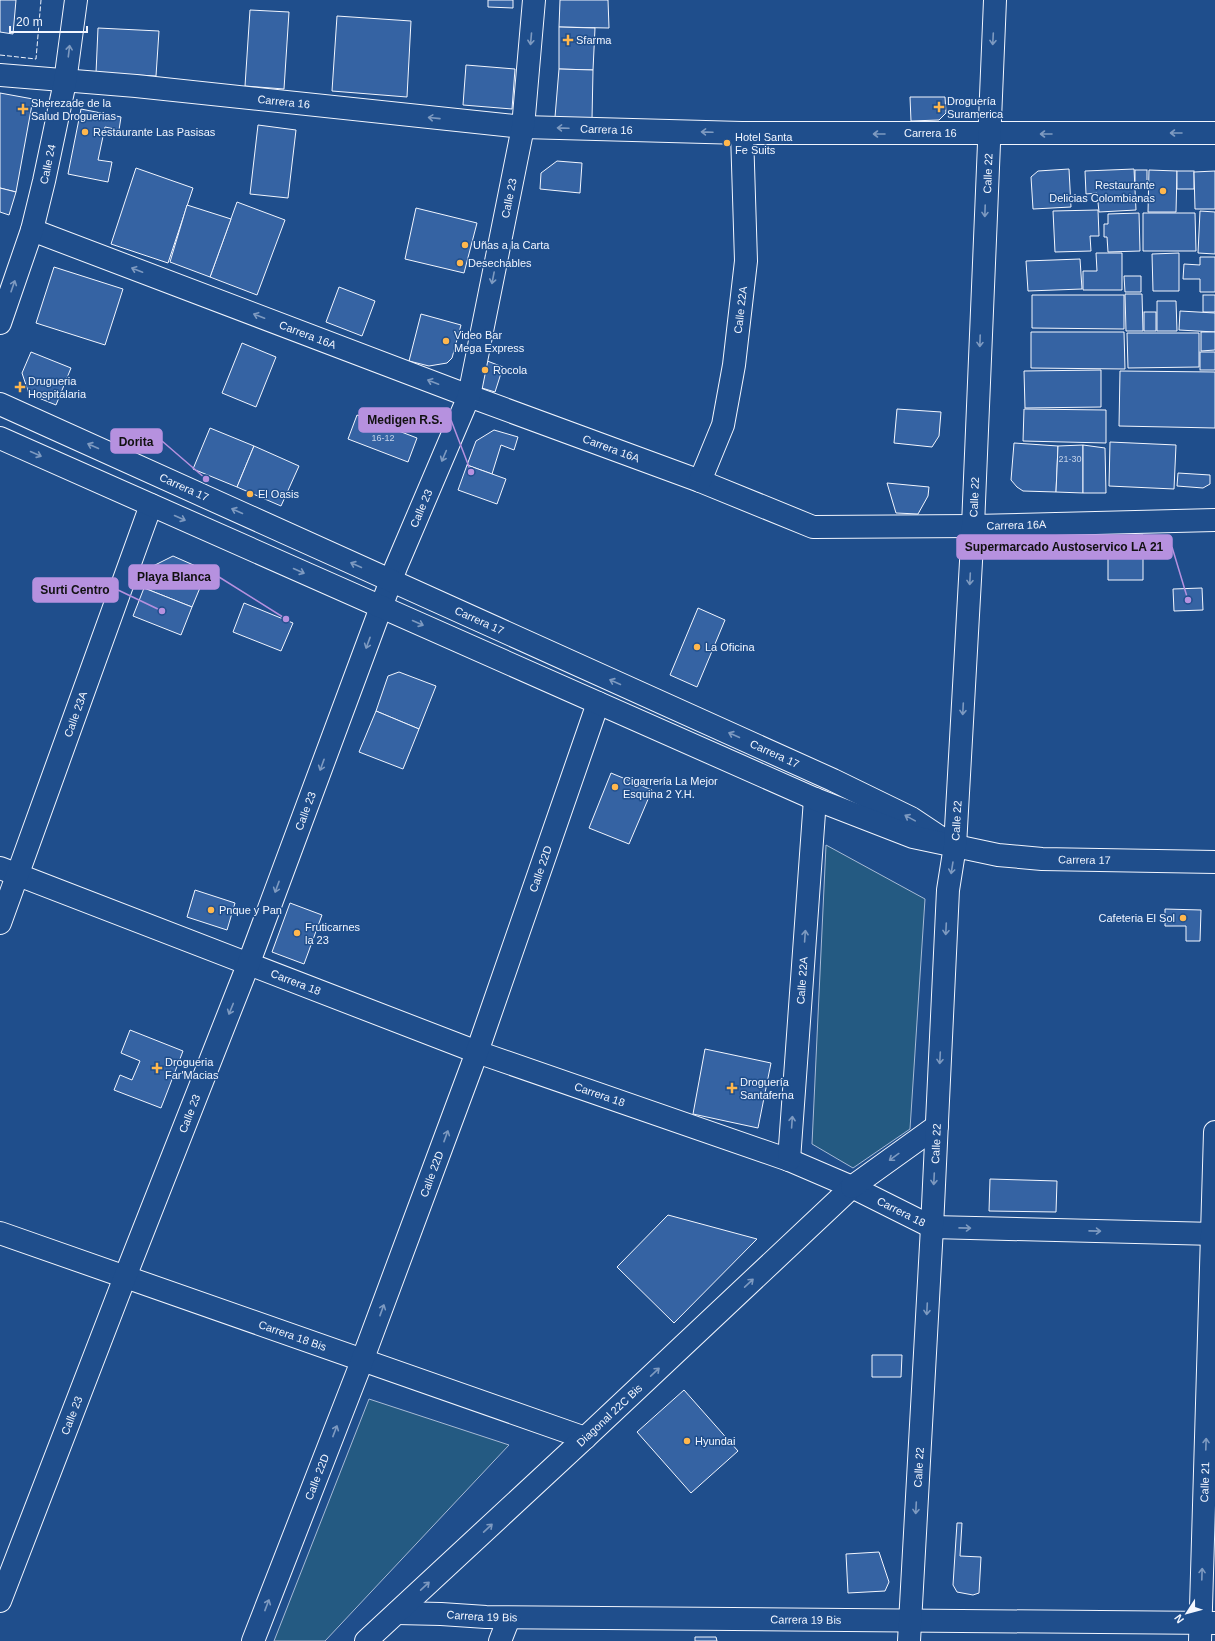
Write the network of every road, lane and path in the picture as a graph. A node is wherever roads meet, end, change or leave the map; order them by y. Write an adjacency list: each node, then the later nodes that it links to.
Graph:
1 (76, 0): 5 (street, Calle 24, one-way to 1)
2 (534, 0): 6 (street, Calle 23, one-way to 6)
3 (995, 0): 9 (street, Calle 22, one-way to 9)
4 (0, 75): 5 (street, Carrera 16)
5 (65, 82): 6 (street, Carrera 16, one-way to 5); 10 (street, Calle 24)
6 (523, 127): 7 (street, Carrera 16, one-way to 6); 12 (street, Calle 23, one-way to 12)
7 (742, 133): 9 (street, Carrera 16, one-way to 7); 15 (street, Calle 22A)
8 (1215, 133): 9 (street, Carrera 16, one-way to 9)
9 (988, 134): 18 (street, Calle 22, one-way to 18)
10 (32, 230): 11 (street, Calle 24, one-way to 10); 12 (street, Carrera 16A, one-way to 10)
11 (0, 323)
12 (470, 396): 15 (street, Carrera 16A); 19 (street, Calle 23, one-way to 19)
13 (0, 404): 19 (street, Carrera 17, one-way to 13)
14 (0, 438): 16 (street, Carrera 17, one-way to 16)
15 (700, 481): 18 (street, Carrera 16A)
16 (151, 505): 20 (street, Carrera 17, one-way to 20); 25 (street, Calle 23A)
17 (1215, 520): 18 (street, Carrera 16A)
18 (973, 526): 23 (street, Calle 22, one-way to 23)
19 (391, 581): 20 (street, Calle 23); 23 (street, Carrera 17, one-way to 19)
20 (381, 607): 21 (street, Carrera 17, one-way to 21); 27 (street, Calle 23, one-way to 27)
21 (598, 703): 22 (street, Carrera 17); 28 (street, Calle 22D)
22 (815, 800): 23 (street, Carrera 17); 31 (street, Calle 22A, one-way to 22)
23 (955, 846): 24 (street, Carrera 17); 29 (street, Calle 22, one-way to 29)
24 (1215, 862)
25 (9, 871): 26 (street, Calle 23A); 27 (street, Carrera 18)
26 (0, 922)
27 (248, 965): 28 (street, Carrera 18); 36 (street, Calle 23, one-way to 36)
28 (477, 1052): 31 (street, Carrera 18); 37 (street, Calle 22D, one-way to 28)
29 (937, 1126): 32 (street, Diagonal 22C Bis, one-way to 32); 33 (street, Calle 22, one-way to 33)
30 (1215, 1132): 35 (street, Calle 21)
31 (789, 1160): 32 (street, Carrera 18)
32 (852, 1187): 33 (street, Carrera 18); 38 (street, Diagonal 22C Bis, one-way to 32)
33 (932, 1227): 35 (street, Carrera 18, one-way to 35); 43 (street, Calle 22, one-way to 43)
34 (0, 1233): 36 (street, Carrera 18 Bis)
35 (1213, 1234): 42 (street, Calle 21, one-way to 35)
36 (125, 1277): 37 (street, Carrera 18 Bis); 39 (street, Calle 23)
37 (362, 1361): 38 (street, Carrera 18 Bis); 44 (street, Calle 22D, one-way to 37)
38 (585, 1438): 40 (street, Diagonal 22C Bis, one-way to 38)
39 (0, 1601)
40 (397, 1613): 41 (street, Carrera 19 Bis); 45 (street, Diagonal 22C Bis)
41 (509, 1618): 43 (street, Carrera 19 Bis); 46 (street)
42 (1205, 1629): 43 (street, Carrera 19 Bis)
43 (909, 1631)
44 (253, 1641)
45 (366, 1641)
46 (500, 1641)

